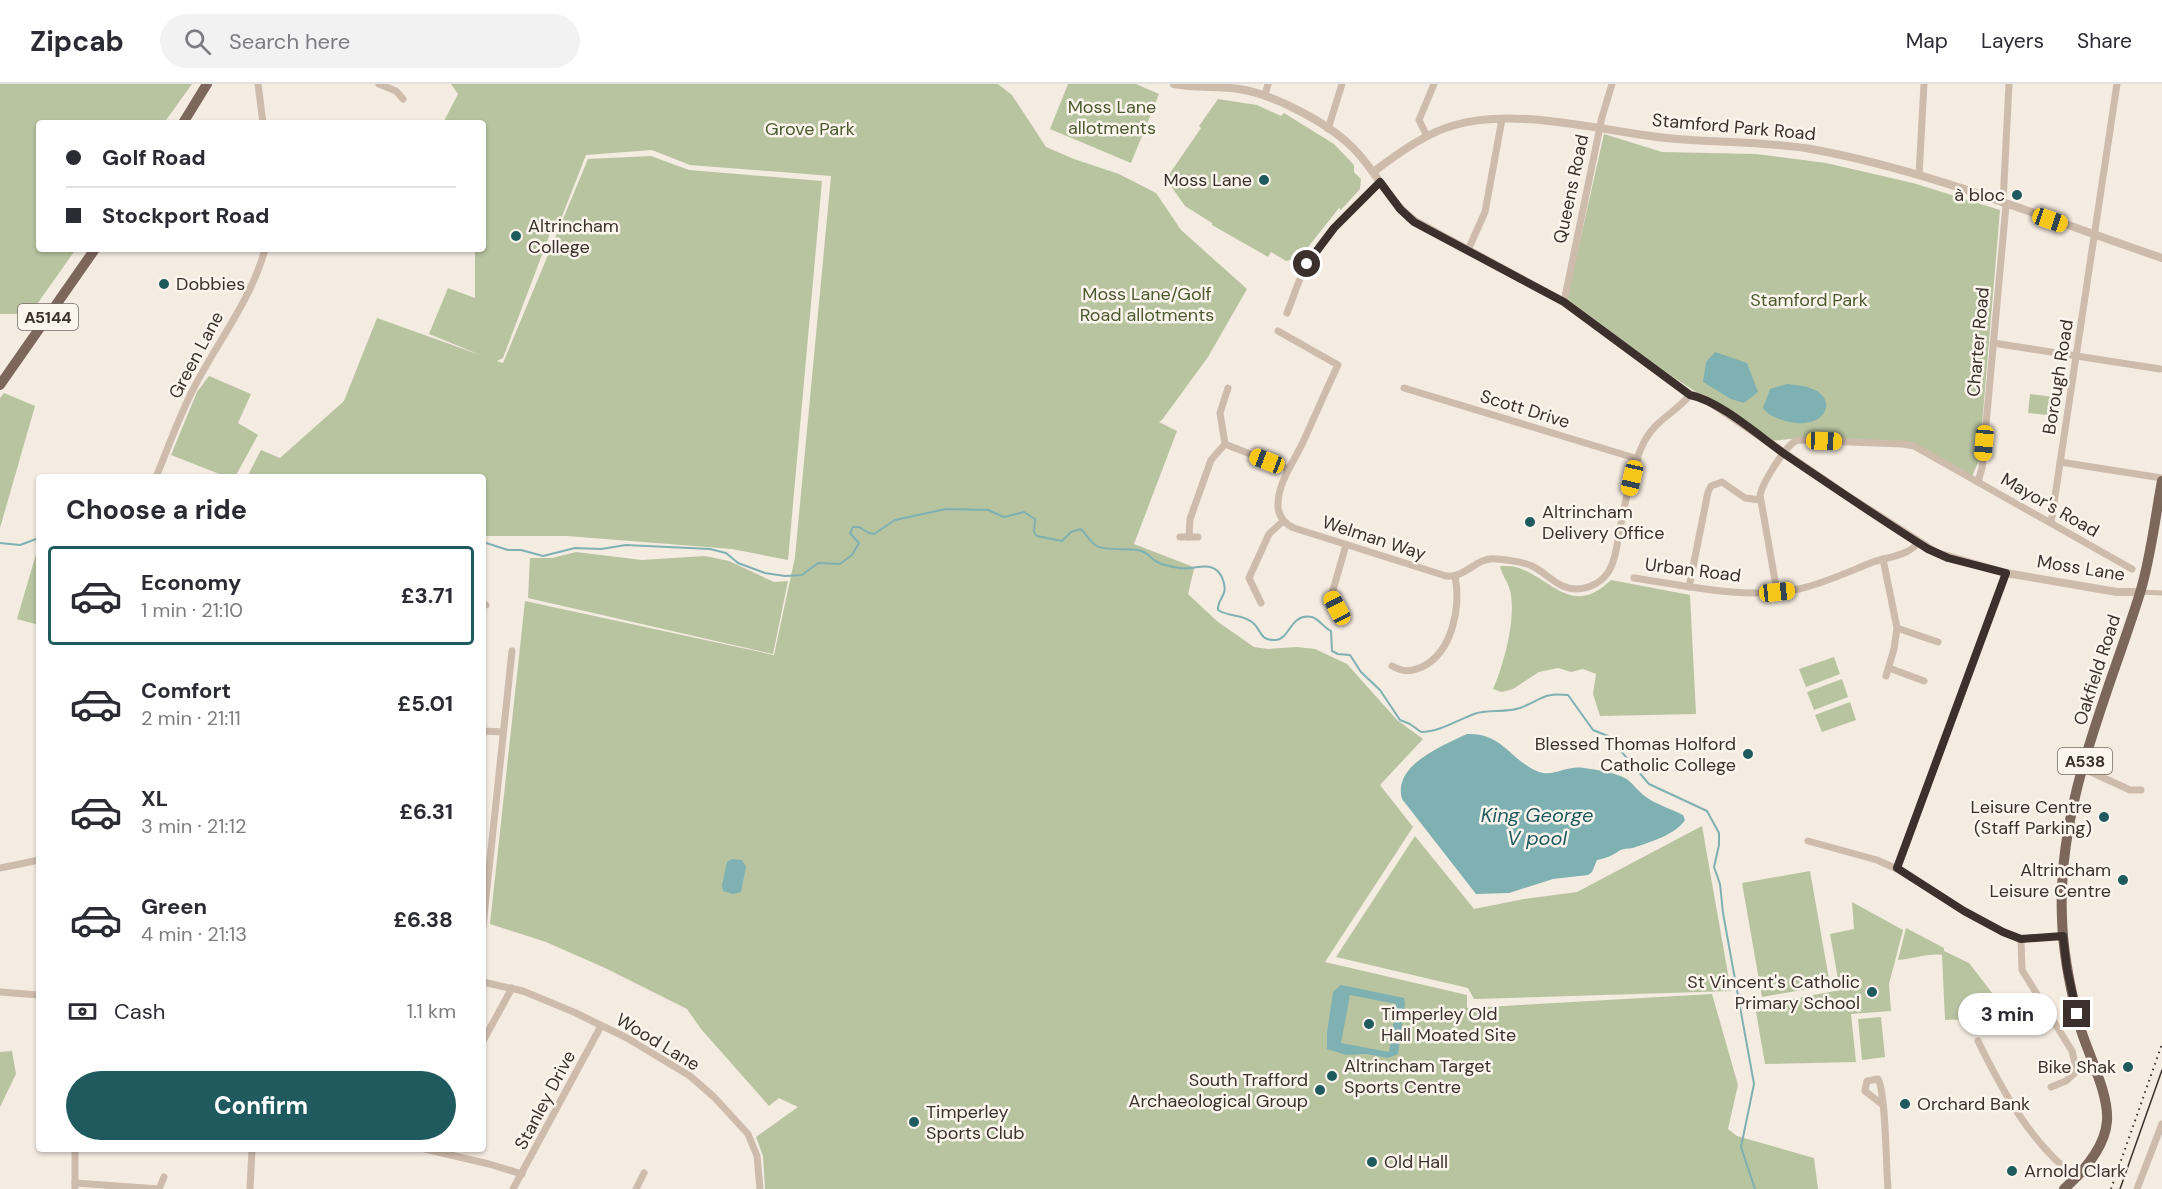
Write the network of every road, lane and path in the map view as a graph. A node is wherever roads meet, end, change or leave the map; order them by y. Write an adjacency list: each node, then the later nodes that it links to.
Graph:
1 (207, 84): 16 (main road)
2 (258, 84): 17 (street)
3 (379, 84): 14 (street)
4 (1174, 84): 12 (street, Moss Lane)
5 (1268, 84): 13 (street)
6 (1342, 84): 19 (street)
7 (1434, 84): 20 (street)
8 (1612, 84): 18 (street, Queens Road)
9 (1924, 84): 22 (street)
10 (2009, 84): 24 (street, Charter Road)
11 (2117, 84): 25 (street, Borough Road)
12 (1194, 86): 13 (street, Moss Lane)
13 (1265, 95): 19 (street, Moss Lane)
14 (403, 99)
15 (1502, 119): 18 (street, Stamford Park Road); 20 (street, Stamford Park Road); 26 (street)
16 (185, 120)
17 (263, 120)
18 (1599, 128): 22 (street, Stamford Park Road); 30 (street, Queens Road)
19 (1328, 129): 21 (street, Moss Lane)
20 (1427, 136): 21 (street, Stamford Park Road)
21 (1373, 172): 23 (street, Moss Lane)
22 (1918, 175): 24 (street, Stamford Park Road)
23 (1380, 182): 26 (street, Moss Lane); 31 (street)
24 (2005, 204): 25 (street, Stamford Park Road); 33 (street, Charter Road)
25 (2095, 236): 29 (street, Stamford Park Road); 34 (street, Borough Road)
26 (1468, 250): 30 (street, Moss Lane)
27 (93, 252): 36 (main road, A5144)
28 (265, 252): 45 (street, Green Lane)
29 (2162, 258)
30 (1564, 302): 39 (street, Moss Lane)
31 (1287, 313)
32 (1278, 331): 44 (street)
33 (1994, 343): 34 (street); 47 (street, Charter Road)
34 (2077, 356): 35 (street); 43 (street, Borough Road)
35 (2160, 369)
36 (0, 385)
37 (1228, 388): 40 (street)
38 (1404, 388): 42 (street, Scott Drive)
39 (1690, 395): 41 (street, Moss Lane); 42 (street)
40 (1225, 444): 44 (street); 52 (street)
41 (1784, 453): 47 (street, Mayor's Road); 48 (street); 54 (street, Moss Lane)
42 (1638, 459): 59 (street)
43 (2060, 462): 46 (street); 50 (street, Borough Road)
44 (1288, 469): 49 (street)
45 (157, 474)
46 (2162, 479): 63 (main road, A538)
47 (1978, 482): 50 (street, Mayor's Road)
48 (1760, 500): 61 (street); 62 (street)
49 (1283, 521): 55 (street, Welman Way); 65 (street)
50 (2051, 523): 57 (street, Mayor's Road)
51 (1180, 537): 52 (street)
52 (1189, 537): 53 (street)
53 (1198, 537)
54 (1918, 543): 56 (street, Urban Road); 58 (street, Moss Lane)
55 (1346, 545): 59 (street, Welman Way); 66 (street)
56 (1883, 559): 62 (street, Urban Road); 67 (street)
57 (2132, 569)
58 (2006, 573): 63 (street, Moss Lane); 85 (street)
59 (1455, 576): 72 (street)
60 (1634, 578): 61 (street, Urban Road)
61 (1689, 587): 62 (street, Urban Road)
62 (1777, 592)
63 (2140, 592): 64 (street, Moss Lane); 78 (main road, Oakfield Road / A538)
64 (2162, 593)
65 (1261, 603)
66 (1337, 608)
67 (1897, 628): 68 (street); 71 (street)
68 (1938, 642)
69 (512, 651): 77 (street)
70 (1392, 666): 72 (street)
71 (1889, 668): 73 (street); 75 (street)
72 (1407, 672): 74 (street)
73 (1886, 676)
74 (1406, 680)
75 (1924, 681)
76 (486, 731): 77 (street)
77 (503, 732): 86 (street)
78 (2082, 768): 79 (street); 87 (main road, Oakfield Road / A538)
79 (2130, 790): 80 (street); 81 (street)
80 (2141, 790)
81 (2136, 799)
82 (1808, 841): 85 (street)
83 (36, 861): 84 (street)
84 (0, 868)
85 (1897, 868): 88 (street)
86 (486, 871)
87 (2063, 936): 88 (street); 105 (main road, A538)
88 (2021, 939): 96 (street)
89 (486, 983): 90 (street, Wood Lane)
90 (512, 988): 93 (street, Wood Lane); 94 (street)
91 (0, 992): 92 (street)
92 (36, 995)
93 (601, 1026): 103 (street, Stanley Drive); 111 (street, Wood Lane)
94 (486, 1036)
95 (1978, 1041): 105 (street)
96 (2051, 1087)
97 (1883, 1104): 112 (street)
98 (2162, 1124): 114 (street)
99 (75, 1152): 106 (street)
100 (252, 1152): 108 (street)
101 (438, 1152): 103 (street)
102 (644, 1173): 110 (street)
103 (522, 1174): 109 (street, Stanley Drive)
104 (164, 1177): 107 (street)
105 (2076, 1177): 113 (main road, A538)
106 (75, 1186): 107 (street)
107 (159, 1189)
108 (250, 1189)
109 (513, 1189)
110 (636, 1189)
111 (760, 1189)
112 (1888, 1189)
113 (2064, 1189)
114 (2137, 1189)

